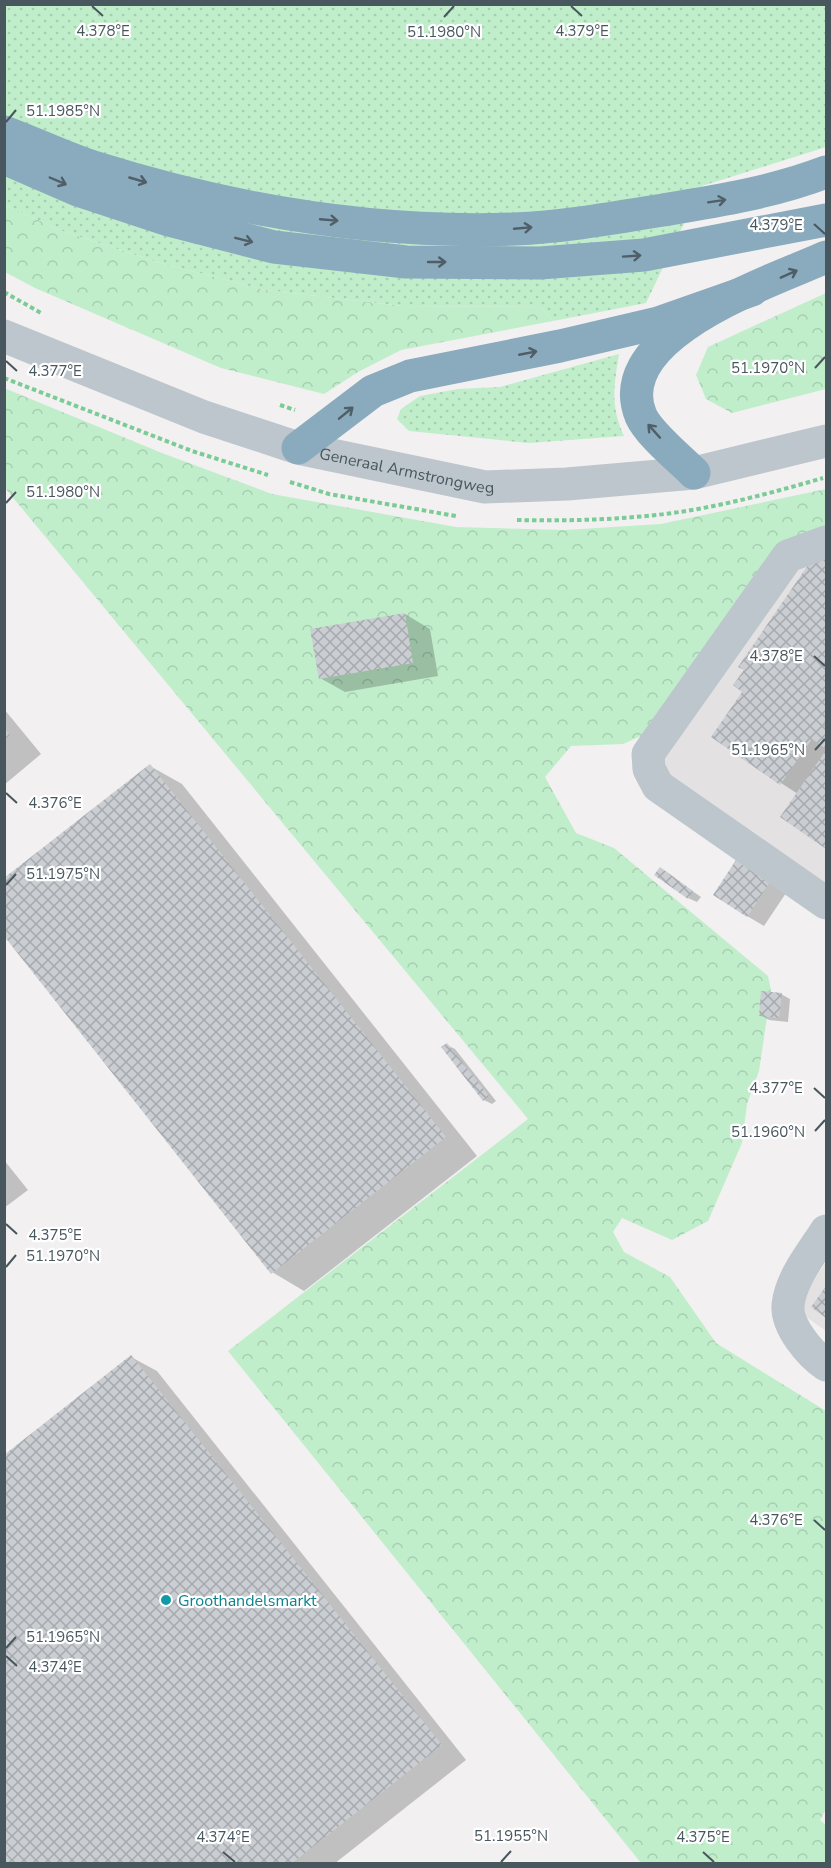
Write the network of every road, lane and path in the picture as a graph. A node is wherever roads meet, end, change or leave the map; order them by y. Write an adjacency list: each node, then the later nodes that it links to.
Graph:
1 (4, 132): 3 (highway, one-way to 3)
2 (4, 158): 4 (highway, one-way to 4)
3 (826, 172)
4 (826, 220)
5 (826, 257): 6 (highway, one-way to 5)
6 (752, 290): 9 (highway, one-way to 6); 10 (highway, one-way to 6)
7 (4, 336): 9 (street, Generaal Armstrongweg)
8 (826, 441): 10 (street, Generaal Armstrongweg)
9 (298, 447): 10 (street, Generaal Armstrongweg)
10 (694, 473)
11 (826, 542): 12 (street)
12 (826, 903)
13 (826, 1231): 14 (street)
14 (826, 1365)

